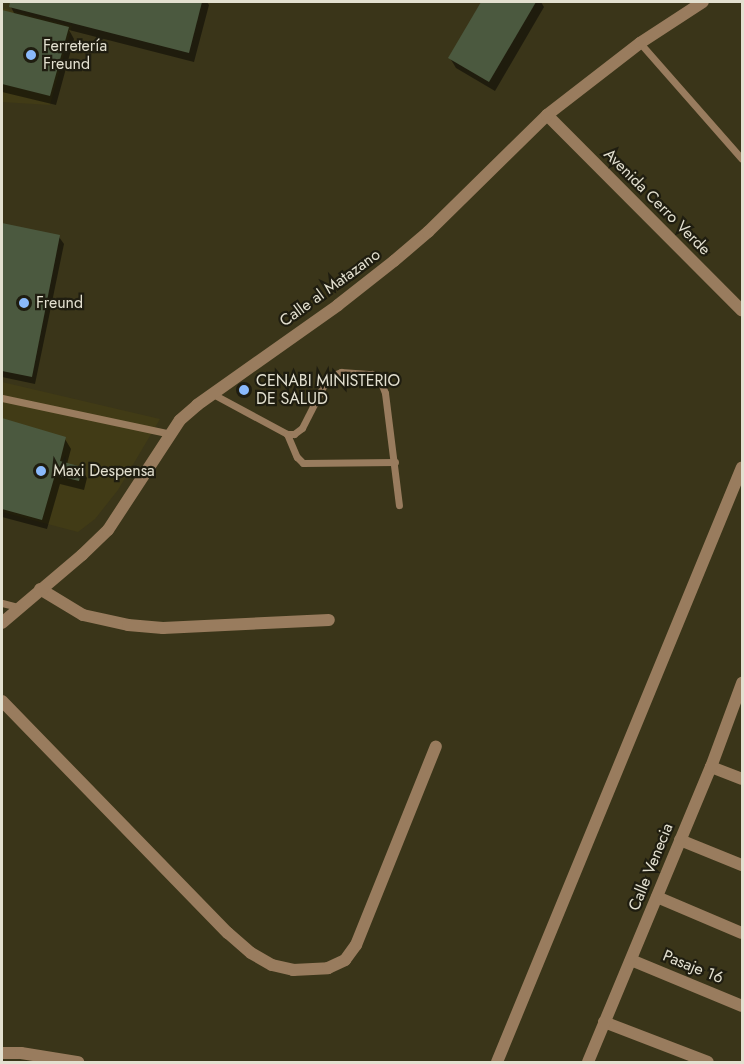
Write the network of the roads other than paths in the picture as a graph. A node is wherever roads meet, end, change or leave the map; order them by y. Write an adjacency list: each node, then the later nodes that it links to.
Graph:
1 (703, 2): 2 (street, Calle al Matazano)
2 (640, 43): 3 (street, Calle al Matazano); 4 (lane)
3 (548, 115): 5 (street, Avenida Cerro Verde); 6 (street, Calle al Matazano)
4 (742, 159)
5 (742, 311)
6 (211, 393): 8 (street, Calle al Matazano); 9 (lane)
7 (2, 398): 8 (lane)
8 (171, 434): 13 (street, Calle al Matazano)
9 (287, 434): 10 (lane); 10 (lane)
10 (394, 462): 12 (lane)
11 (742, 467): 32 (street)
12 (399, 505)
13 (40, 589): 15 (street, Calle al Matazano); 16 (street)
14 (2, 603): 15 (lane)
15 (18, 607): 17 (street, Calle al Matazano)
16 (329, 620)
17 (2, 622)
18 (742, 683): 21 (street, Calle Venecia)
19 (2, 701): 20 (street)
20 (436, 746)
21 (711, 767): 22 (street); 23 (street, Calle Venecia)
22 (742, 779)
23 (680, 840): 24 (street); 25 (street, Calle Venecia)
24 (742, 865)
25 (657, 897): 26 (street); 27 (street, Calle Venecia)
26 (742, 933)
27 (631, 960): 28 (street, Pasaje 16); 29 (street, Calle Venecia)
28 (742, 1006)
29 (604, 1022): 33 (street, Calle Venecia); 34 (street)
30 (2, 1053): 31 (street)
31 (78, 1062)
32 (497, 1062)
33 (588, 1062)
34 (708, 1062)

